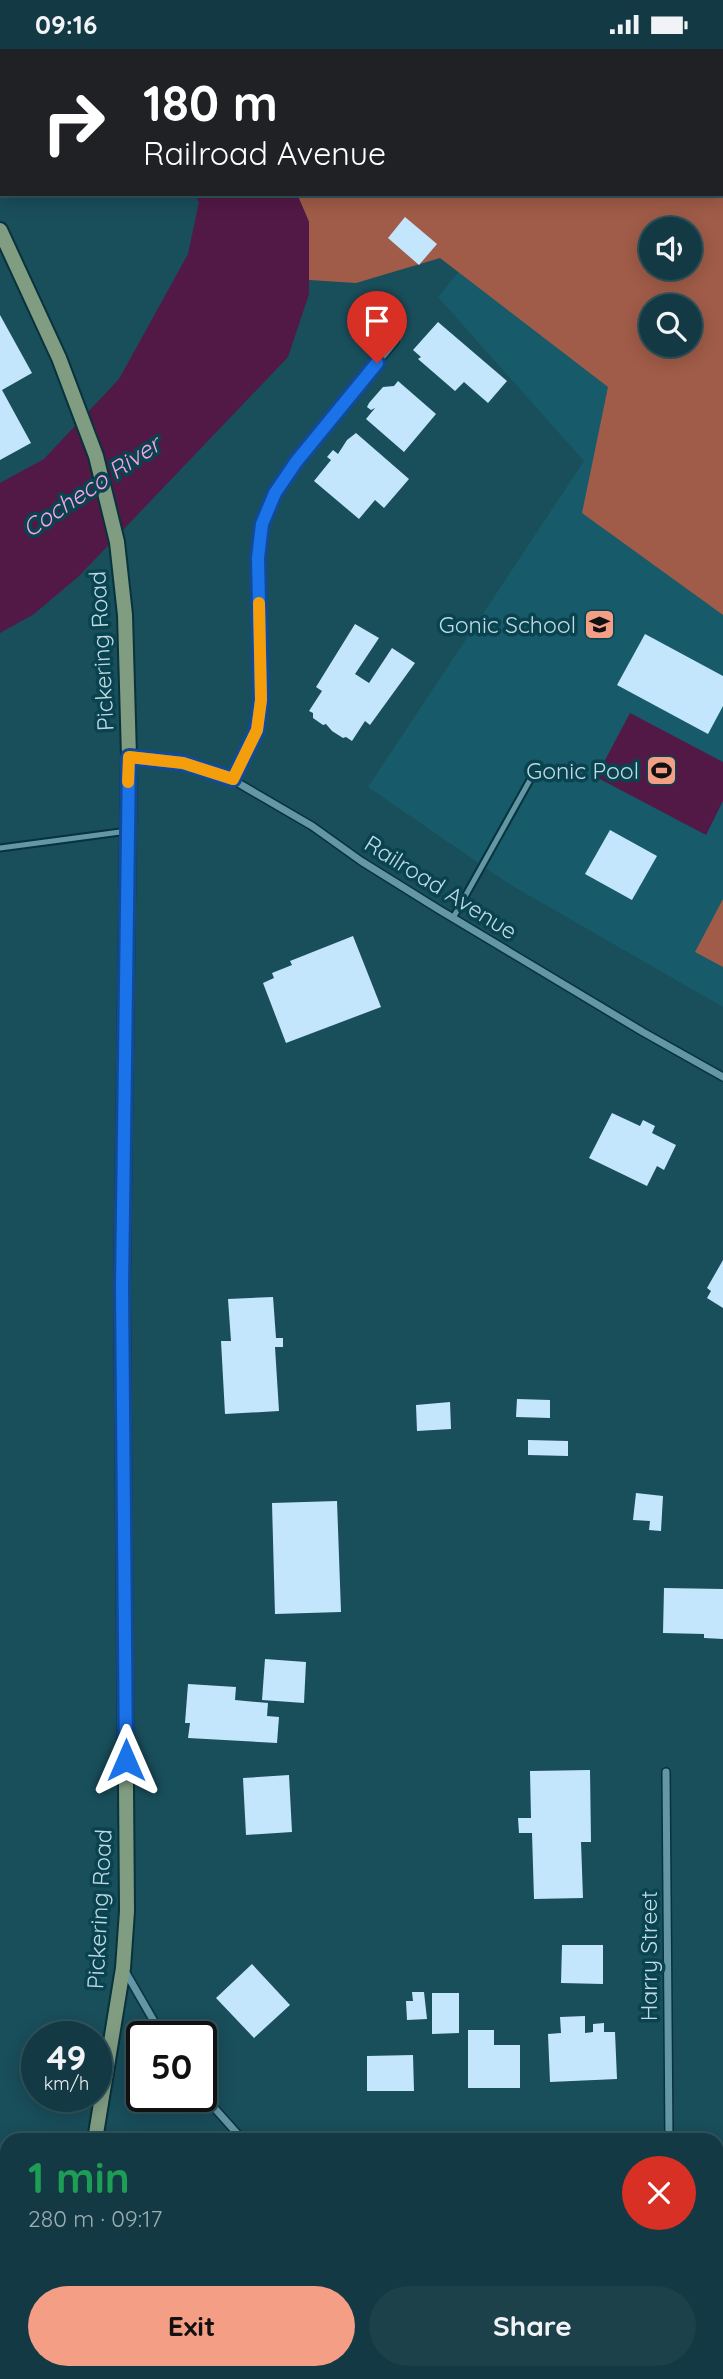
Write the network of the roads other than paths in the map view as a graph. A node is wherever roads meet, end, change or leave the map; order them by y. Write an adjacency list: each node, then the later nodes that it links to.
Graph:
1 (0, 230): 3 (main road, Pickering Road)
2 (394, 341): 5 (street)
3 (129, 757): 5 (street, Railroad Avenue); 6 (main road, Pickering Road)
4 (535, 771): 8 (lane)
5 (233, 779): 8 (street, Railroad Avenue)
6 (128, 831): 7 (lane); 11 (main road, Pickering Road)
7 (0, 848)
8 (453, 918): 9 (street, Railroad Avenue)
9 (723, 1077)
10 (666, 1772): 16 (street, Harry Street)
11 (123, 1968): 12 (street); 14 (main road, Pickering Road)
12 (154, 2021)
13 (217, 2111): 15 (street)
14 (96, 2133)
15 (237, 2133)
16 (669, 2133)

